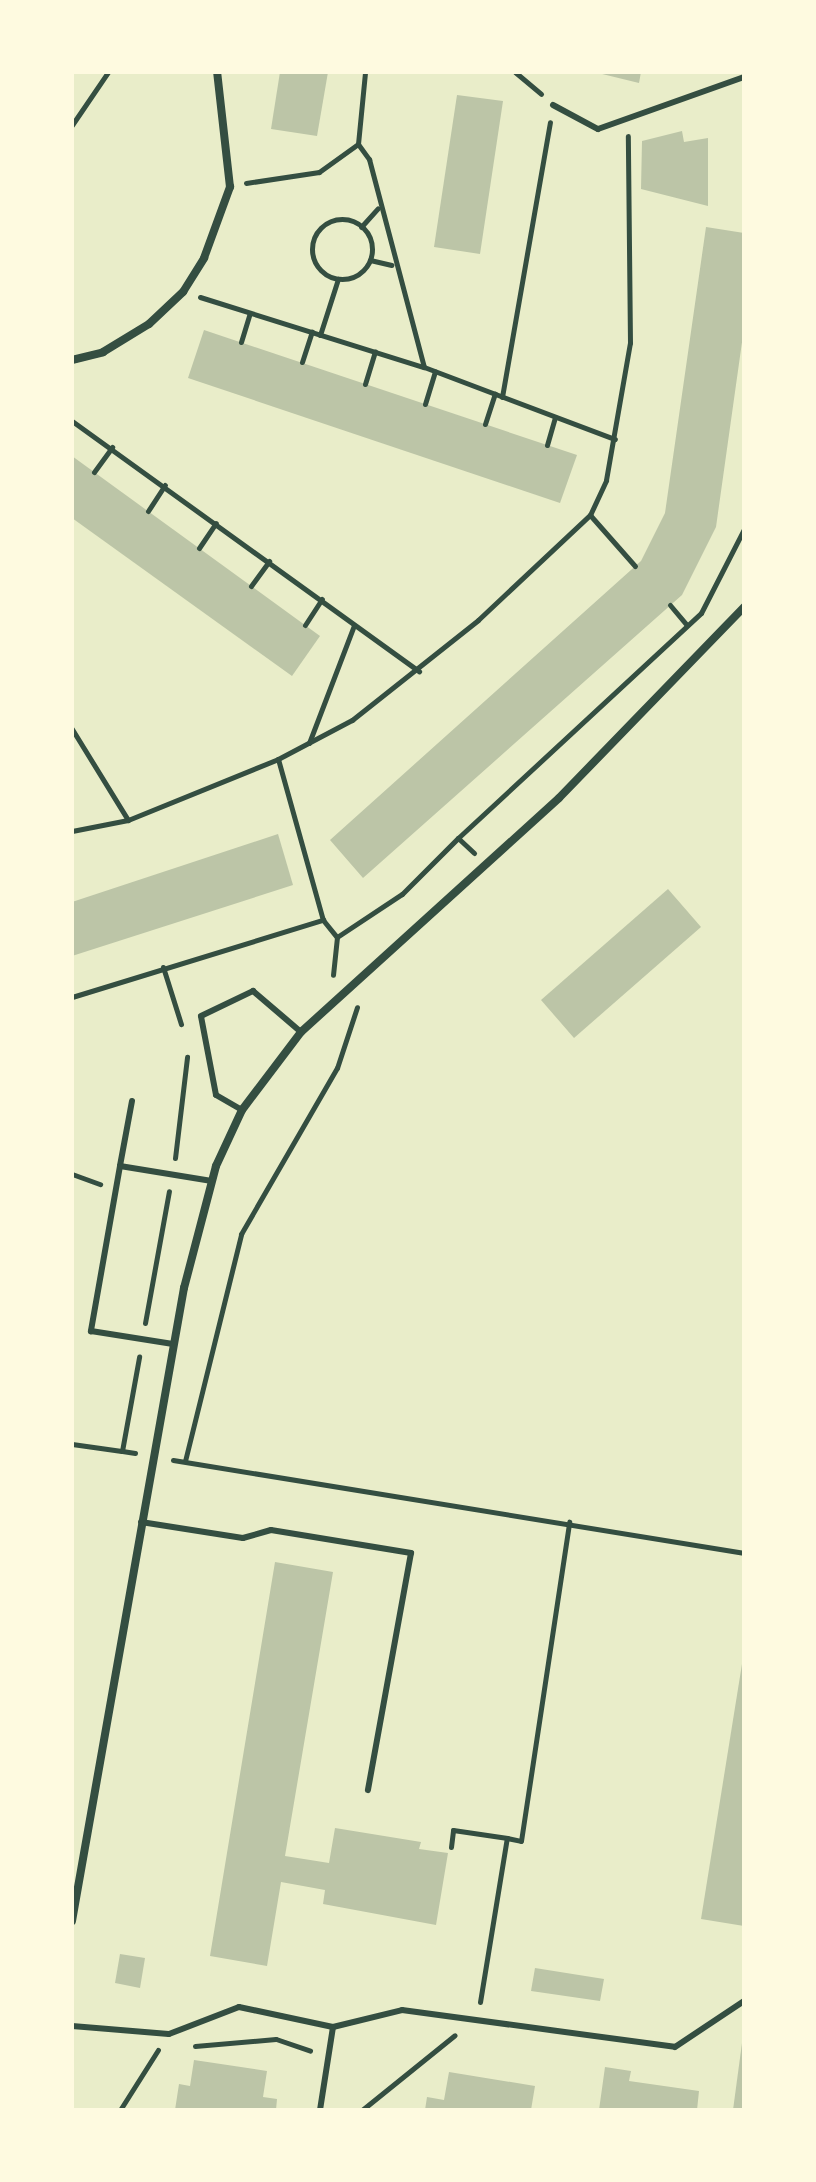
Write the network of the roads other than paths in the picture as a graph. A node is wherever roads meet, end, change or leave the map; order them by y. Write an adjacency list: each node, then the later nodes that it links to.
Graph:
1 (217, 72): 4 (street)
2 (744, 77): 3 (lane)
3 (553, 105)
4 (72, 360)
5 (744, 607): 6 (street)
6 (301, 1032): 8 (street); 8 (lane)
7 (132, 1101): 9 (lane)
8 (242, 1110): 10 (street)
9 (120, 1166): 10 (lane); 11 (lane)
10 (212, 1181): 11 (street)
11 (173, 1344): 12 (street)
12 (141, 1522): 13 (lane); 14 (street)
13 (368, 1790)
14 (72, 1921)
15 (744, 2001): 17 (lane)
16 (72, 2026): 17 (lane)
17 (333, 2027): 18 (lane)
18 (320, 2110)

